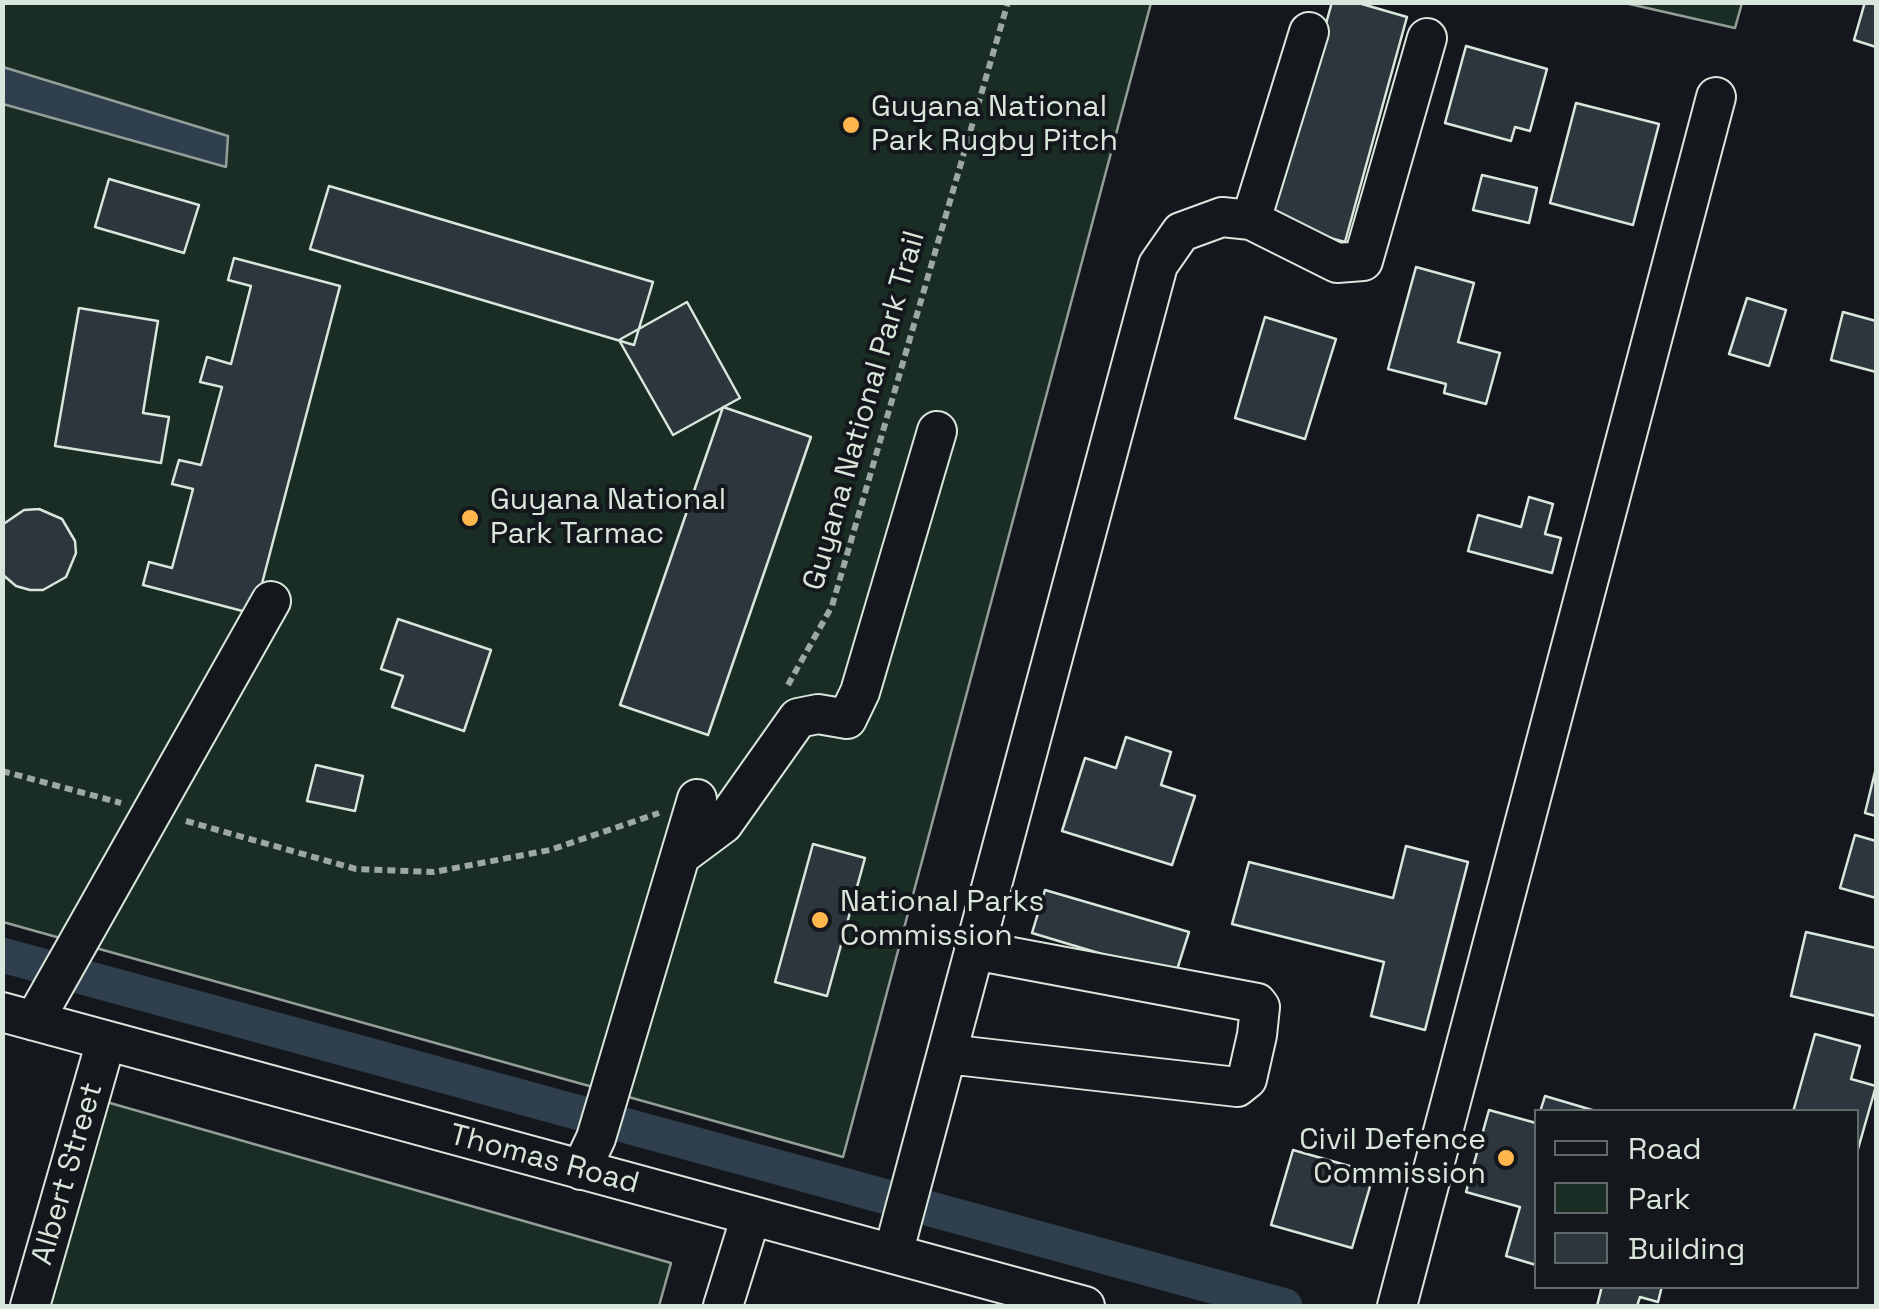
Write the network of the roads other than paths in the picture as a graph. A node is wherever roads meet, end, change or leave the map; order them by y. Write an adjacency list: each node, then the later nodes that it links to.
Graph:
1 (1309, 32): 4 (street)
2 (1427, 38): 4 (street)
3 (1716, 97): 16 (street)
4 (1250, 220): 9 (street)
5 (937, 431): 8 (street)
6 (271, 601): 10 (street)
7 (697, 800): 8 (street)
8 (680, 856): 13 (street)
9 (974, 950): 12 (street); 12 (street)
10 (29, 1010): 11 (street, Thomas Road)
11 (106, 1041): 13 (street, Thomas Road); 17 (street, Albert Street)
12 (947, 1054): 15 (street)
13 (593, 1141): 14 (street, Thomas Road)
14 (751, 1216): 15 (street, Thomas Road); 18 (street)
15 (897, 1240): 19 (street, Thomas Road)
16 (1400, 1292)
17 (30, 1306)
18 (723, 1306)
19 (1085, 1306)

